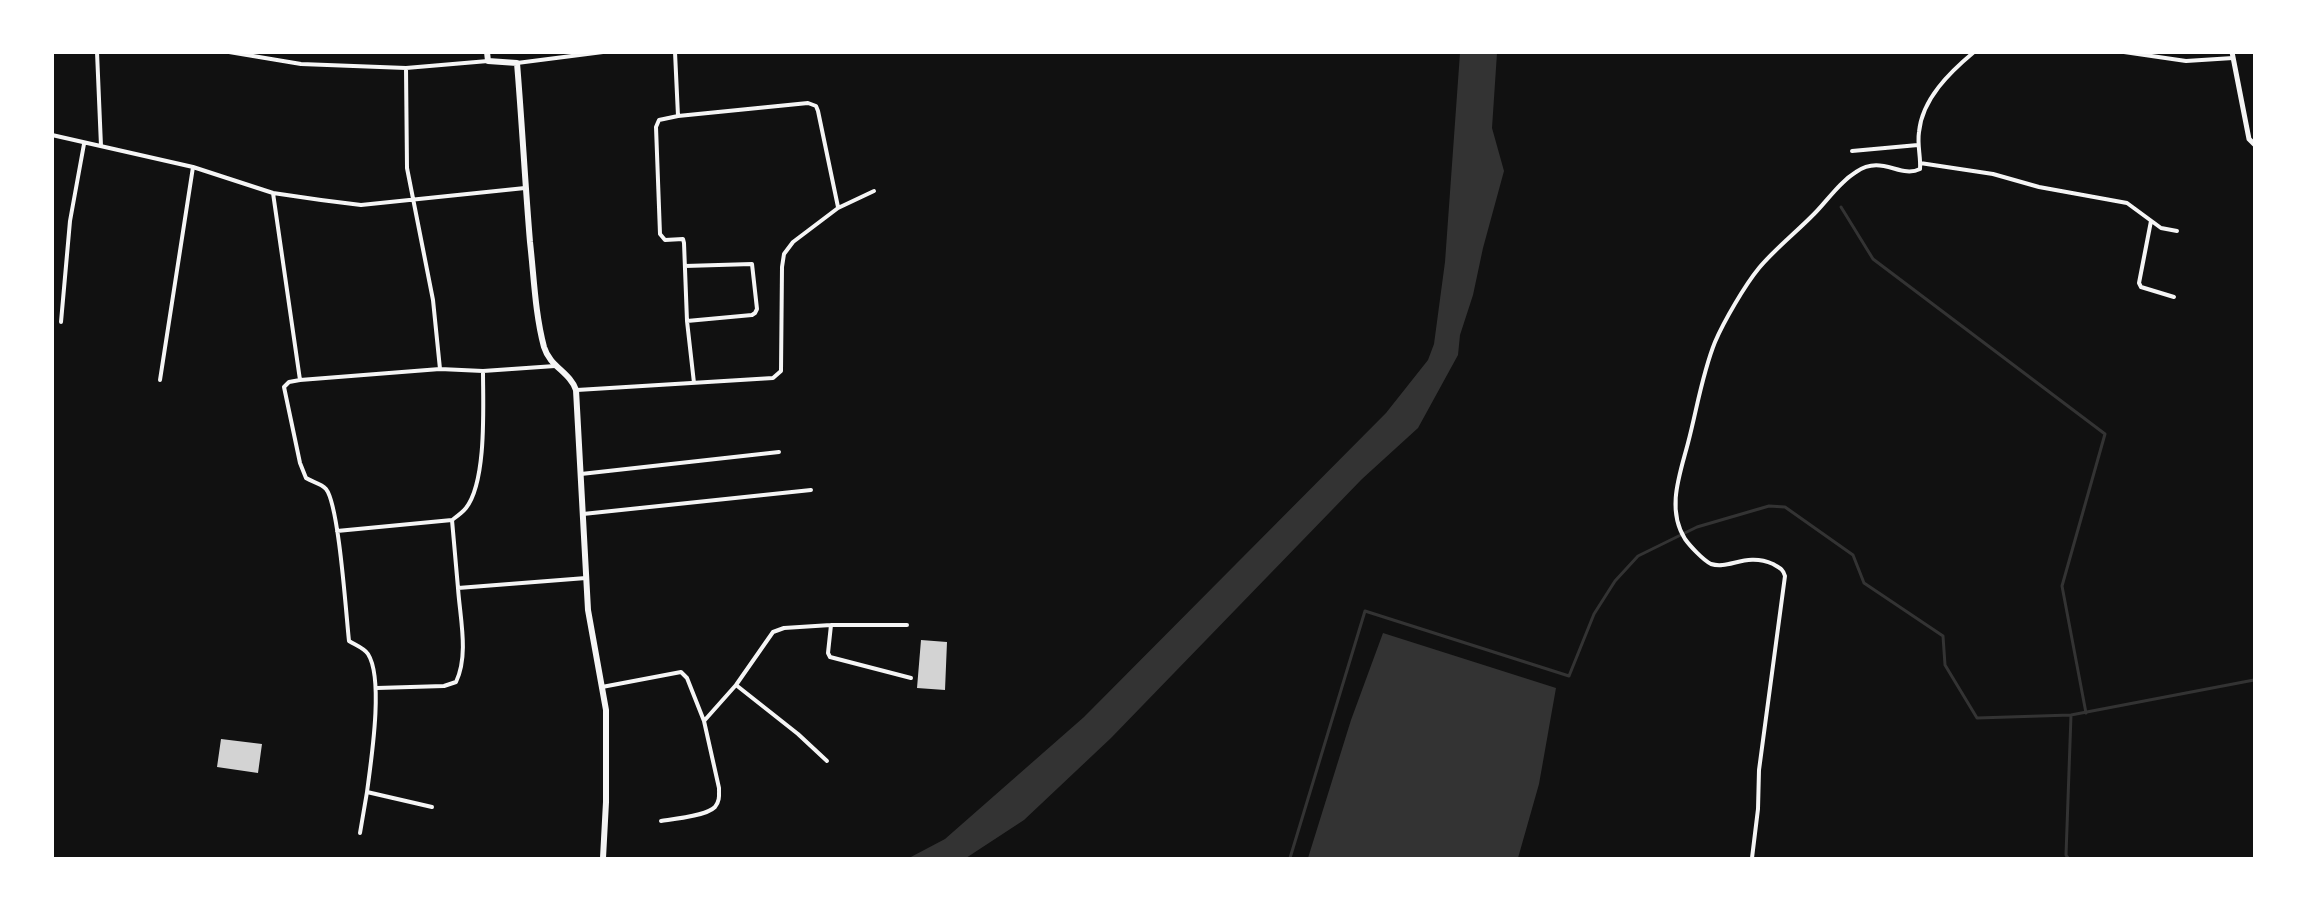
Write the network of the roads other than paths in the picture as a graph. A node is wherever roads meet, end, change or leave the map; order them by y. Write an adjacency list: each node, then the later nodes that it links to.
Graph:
1 (97, 52): 17 (street)
2 (229, 52): 11 (street)
3 (488, 52): 9 (main road)
4 (603, 52): 10 (street)
5 (675, 52): 12 (street)
6 (1974, 52): 16 (street)
7 (2124, 52): 8 (street)
8 (2232, 55): 15 (street)
9 (488, 61): 10 (main road); 11 (street)
10 (517, 63): 21 (main road)
11 (406, 68): 24 (street)
12 (678, 116): 25 (street); 28 (street)
13 (52, 135): 14 (street)
14 (84, 144): 17 (street); 31 (street)
15 (2254, 144)
16 (1918, 145): 18 (street); 19 (street)
17 (101, 146): 20 (street)
18 (1852, 152)
19 (1920, 163): 26 (street); 60 (street)
20 (193, 167): 23 (street); 35 (street)
21 (525, 188): 24 (street); 32 (main road)
22 (874, 191): 25 (street)
23 (273, 194): 24 (street); 36 (street)
24 (413, 201): 33 (street)
25 (838, 207): 37 (street)
26 (2151, 221): 27 (street); 29 (street)
27 (2177, 231)
28 (685, 266): 30 (street); 30 (street)
29 (2174, 297)
30 (687, 321): 37 (street)
31 (61, 322)
32 (555, 366): 34 (street); 38 (main road)
33 (440, 369): 34 (street); 36 (street)
34 (483, 372): 43 (street)
35 (160, 380)
36 (300, 380): 44 (street)
37 (694, 383): 38 (street)
38 (576, 390): 40 (main road)
39 (779, 452): 40 (street)
40 (580, 474): 42 (main road)
41 (811, 490): 42 (street)
42 (583, 514): 45 (main road)
43 (452, 520): 44 (street); 46 (street)
44 (337, 531): 52 (street)
45 (586, 578): 46 (street); 51 (main road)
46 (458, 588): 52 (street)
47 (831, 625): 48 (street); 49 (street); 50 (street)
48 (907, 625)
49 (910, 678)
50 (736, 685): 53 (street); 54 (street)
51 (602, 687): 53 (street); 59 (main road)
52 (377, 688): 55 (street)
53 (704, 721): 57 (street)
54 (826, 761)
55 (367, 792): 56 (street); 58 (street)
56 (432, 807)
57 (661, 821)
58 (360, 832)
59 (603, 858)
60 (1752, 858)

